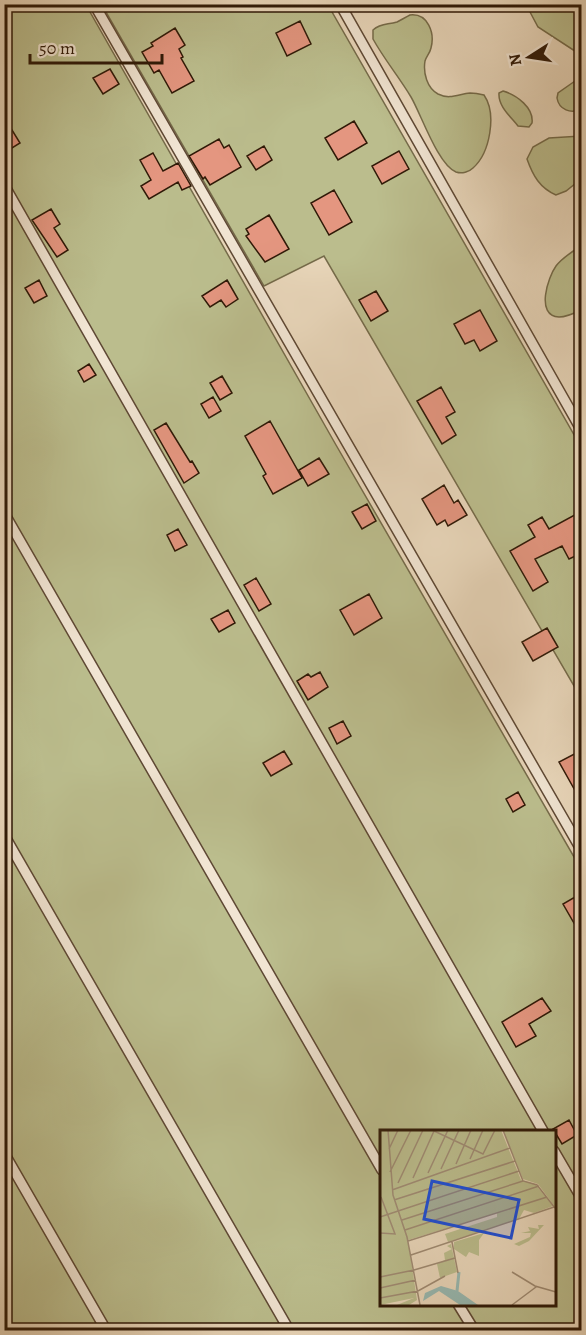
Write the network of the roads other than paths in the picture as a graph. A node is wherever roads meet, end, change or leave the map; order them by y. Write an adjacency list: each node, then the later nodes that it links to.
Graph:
1 (94, 4): 7 (lane)
2 (340, 4): 4 (lane)
3 (4, 184): 8 (lane)
4 (582, 431)
5 (4, 513): 11 (lane)
6 (4, 835): 15 (lane)
7 (582, 851)
8 (542, 1130)
9 (4, 1153): 14 (lane)
10 (556, 1153): 12 (lane)
11 (380, 1167)
12 (582, 1199)
13 (459, 1305): 16 (lane)
14 (106, 1330)
15 (289, 1330)
16 (474, 1330)

